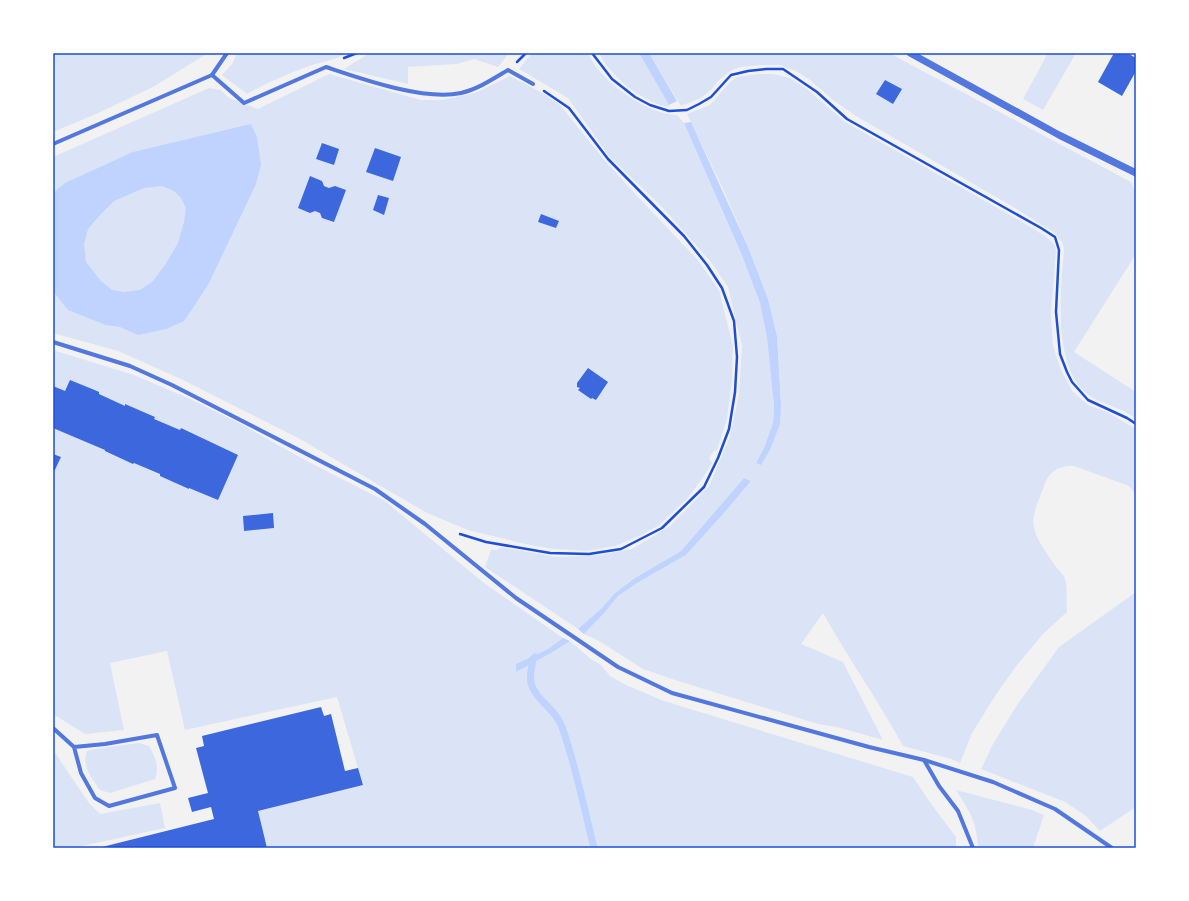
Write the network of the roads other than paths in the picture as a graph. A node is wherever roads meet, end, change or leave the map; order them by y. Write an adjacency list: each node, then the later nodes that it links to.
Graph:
1 (227, 53): 3 (street)
2 (910, 53): 6 (street)
3 (212, 75): 4 (street); 5 (street)
4 (533, 84)
5 (53, 144)
6 (1136, 173)
7 (53, 342): 10 (street)
8 (53, 728): 9 (street)
9 (74, 747): 9 (street)
10 (924, 760): 11 (street); 12 (street)
11 (972, 848)
12 (1110, 848)

